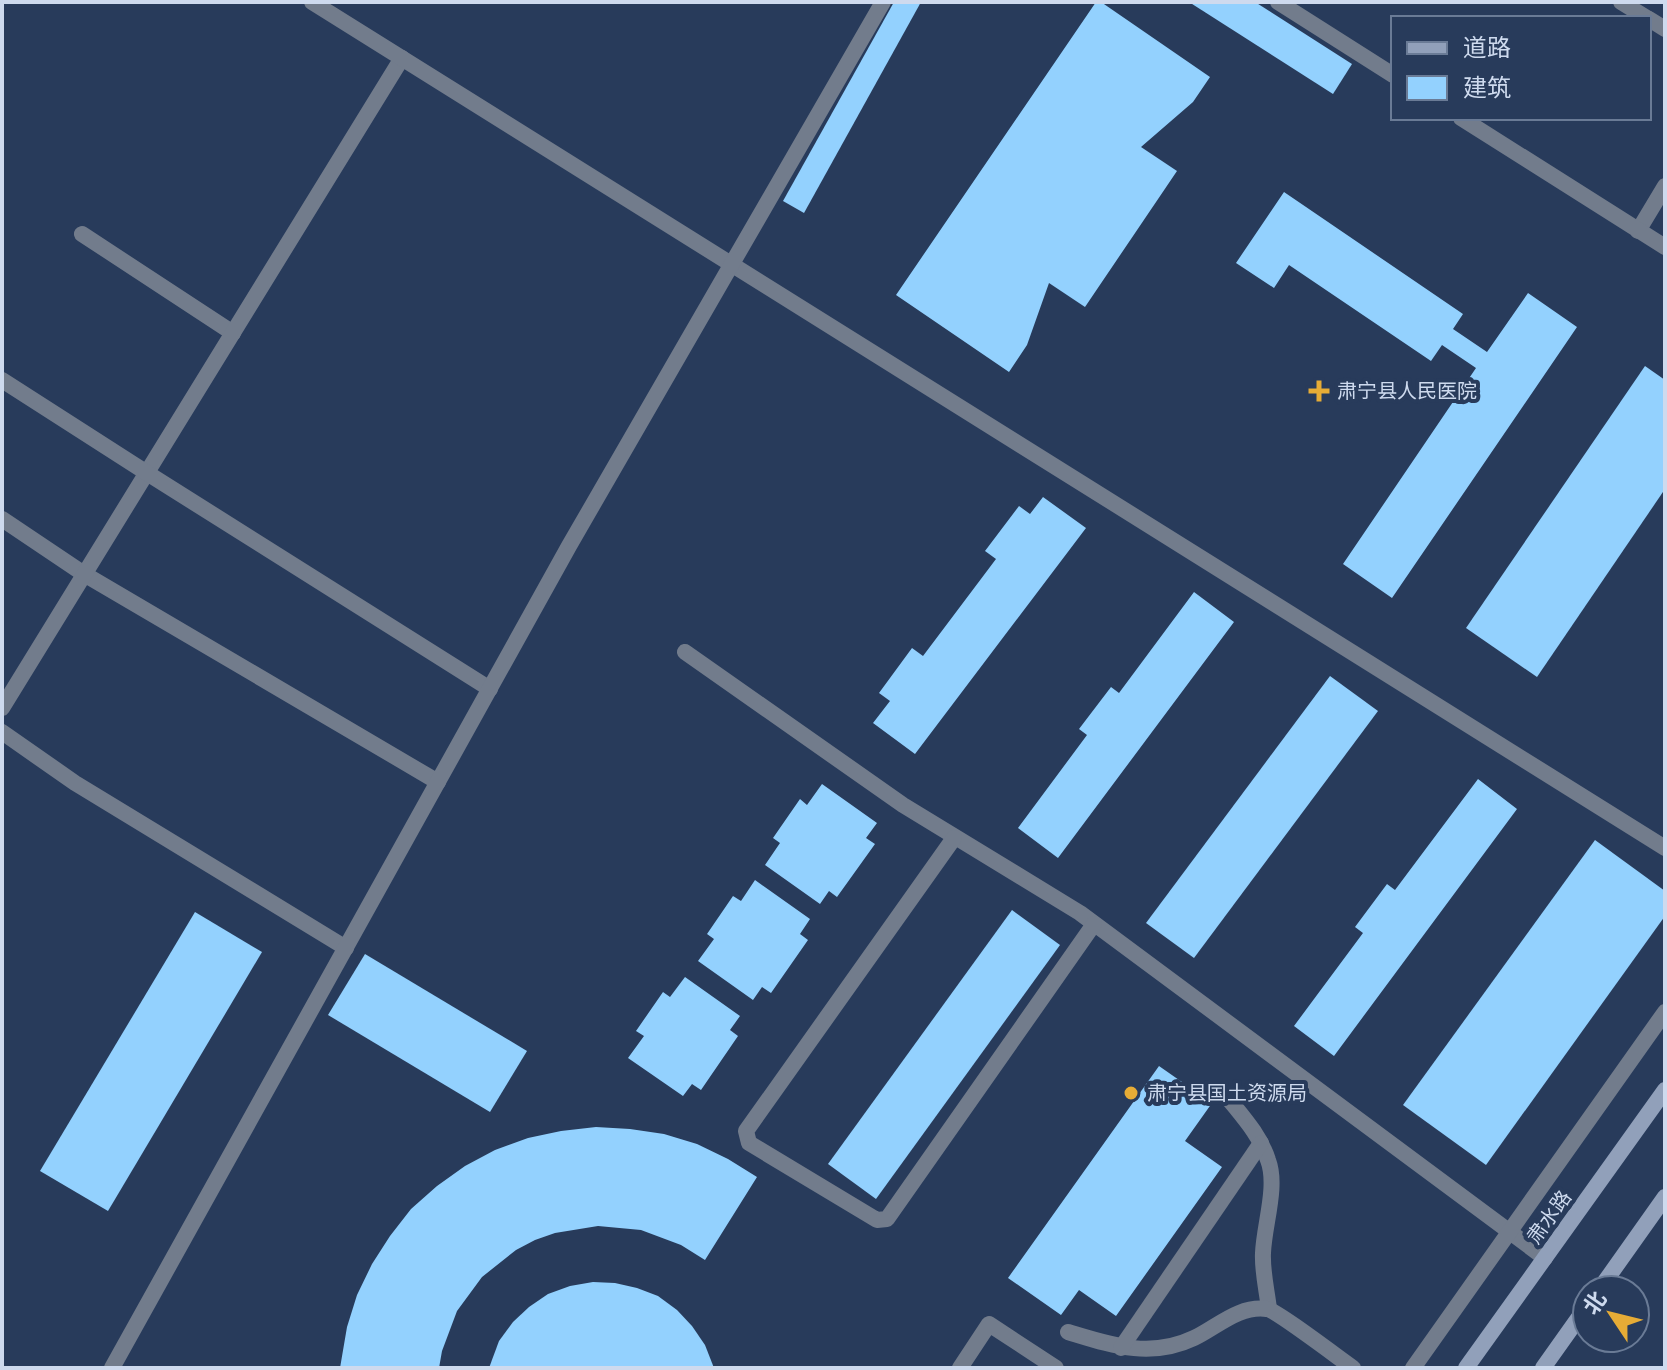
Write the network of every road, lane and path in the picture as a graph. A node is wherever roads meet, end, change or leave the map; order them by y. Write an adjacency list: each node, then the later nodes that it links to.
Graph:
1 (312, 2): 6 (street)
2 (883, 2): 13 (street)
3 (1278, 2): 7 (street)
4 (1621, 2): 5 (street)
5 (1643, 16)
6 (402, 58): 13 (street); 14 (street)
7 (1391, 74)
8 (1464, 120): 10 (street)
9 (1665, 186): 10 (street)
10 (1638, 231): 12 (street)
11 (82, 234): 14 (street)
12 (1665, 247)
13 (732, 266): 20 (street); 25 (street)
14 (233, 333): 16 (street)
15 (2, 380): 16 (street)
16 (147, 473): 18 (street); 20 (street)
17 (2, 519): 18 (street)
18 (84, 574): 21 (street); 23 (street)
19 (685, 652): 24 (street)
20 (490, 689): 23 (street)
21 (2, 708)
22 (2, 732): 27 (street)
23 (438, 782): 27 (street)
24 (954, 838): 26 (street); 26 (street)
25 (1665, 848)
26 (1094, 924): 33 (street)
27 (346, 948): 40 (street)
28 (1665, 1012): 33 (street)
29 (1665, 1090): 34 (street, 肃水路)
30 (1227, 1097): 31 (street)
31 (1261, 1143): 36 (street); 39 (street)
32 (1665, 1197): 35 (street)
33 (1509, 1232): 34 (street); 44 (street)
34 (1545, 1258): 45 (street, 肃水路)
35 (1610, 1274)
36 (1269, 1309): 39 (street); 43 (street)
37 (1571, 1329): 46 (street)
38 (1068, 1332): 39 (street)
39 (1121, 1348)
40 (112, 1368)
41 (960, 1368): 42 (street)
42 (1056, 1368)
43 (1353, 1368)
44 (1413, 1368)
45 (1466, 1368)
46 (1543, 1368)

